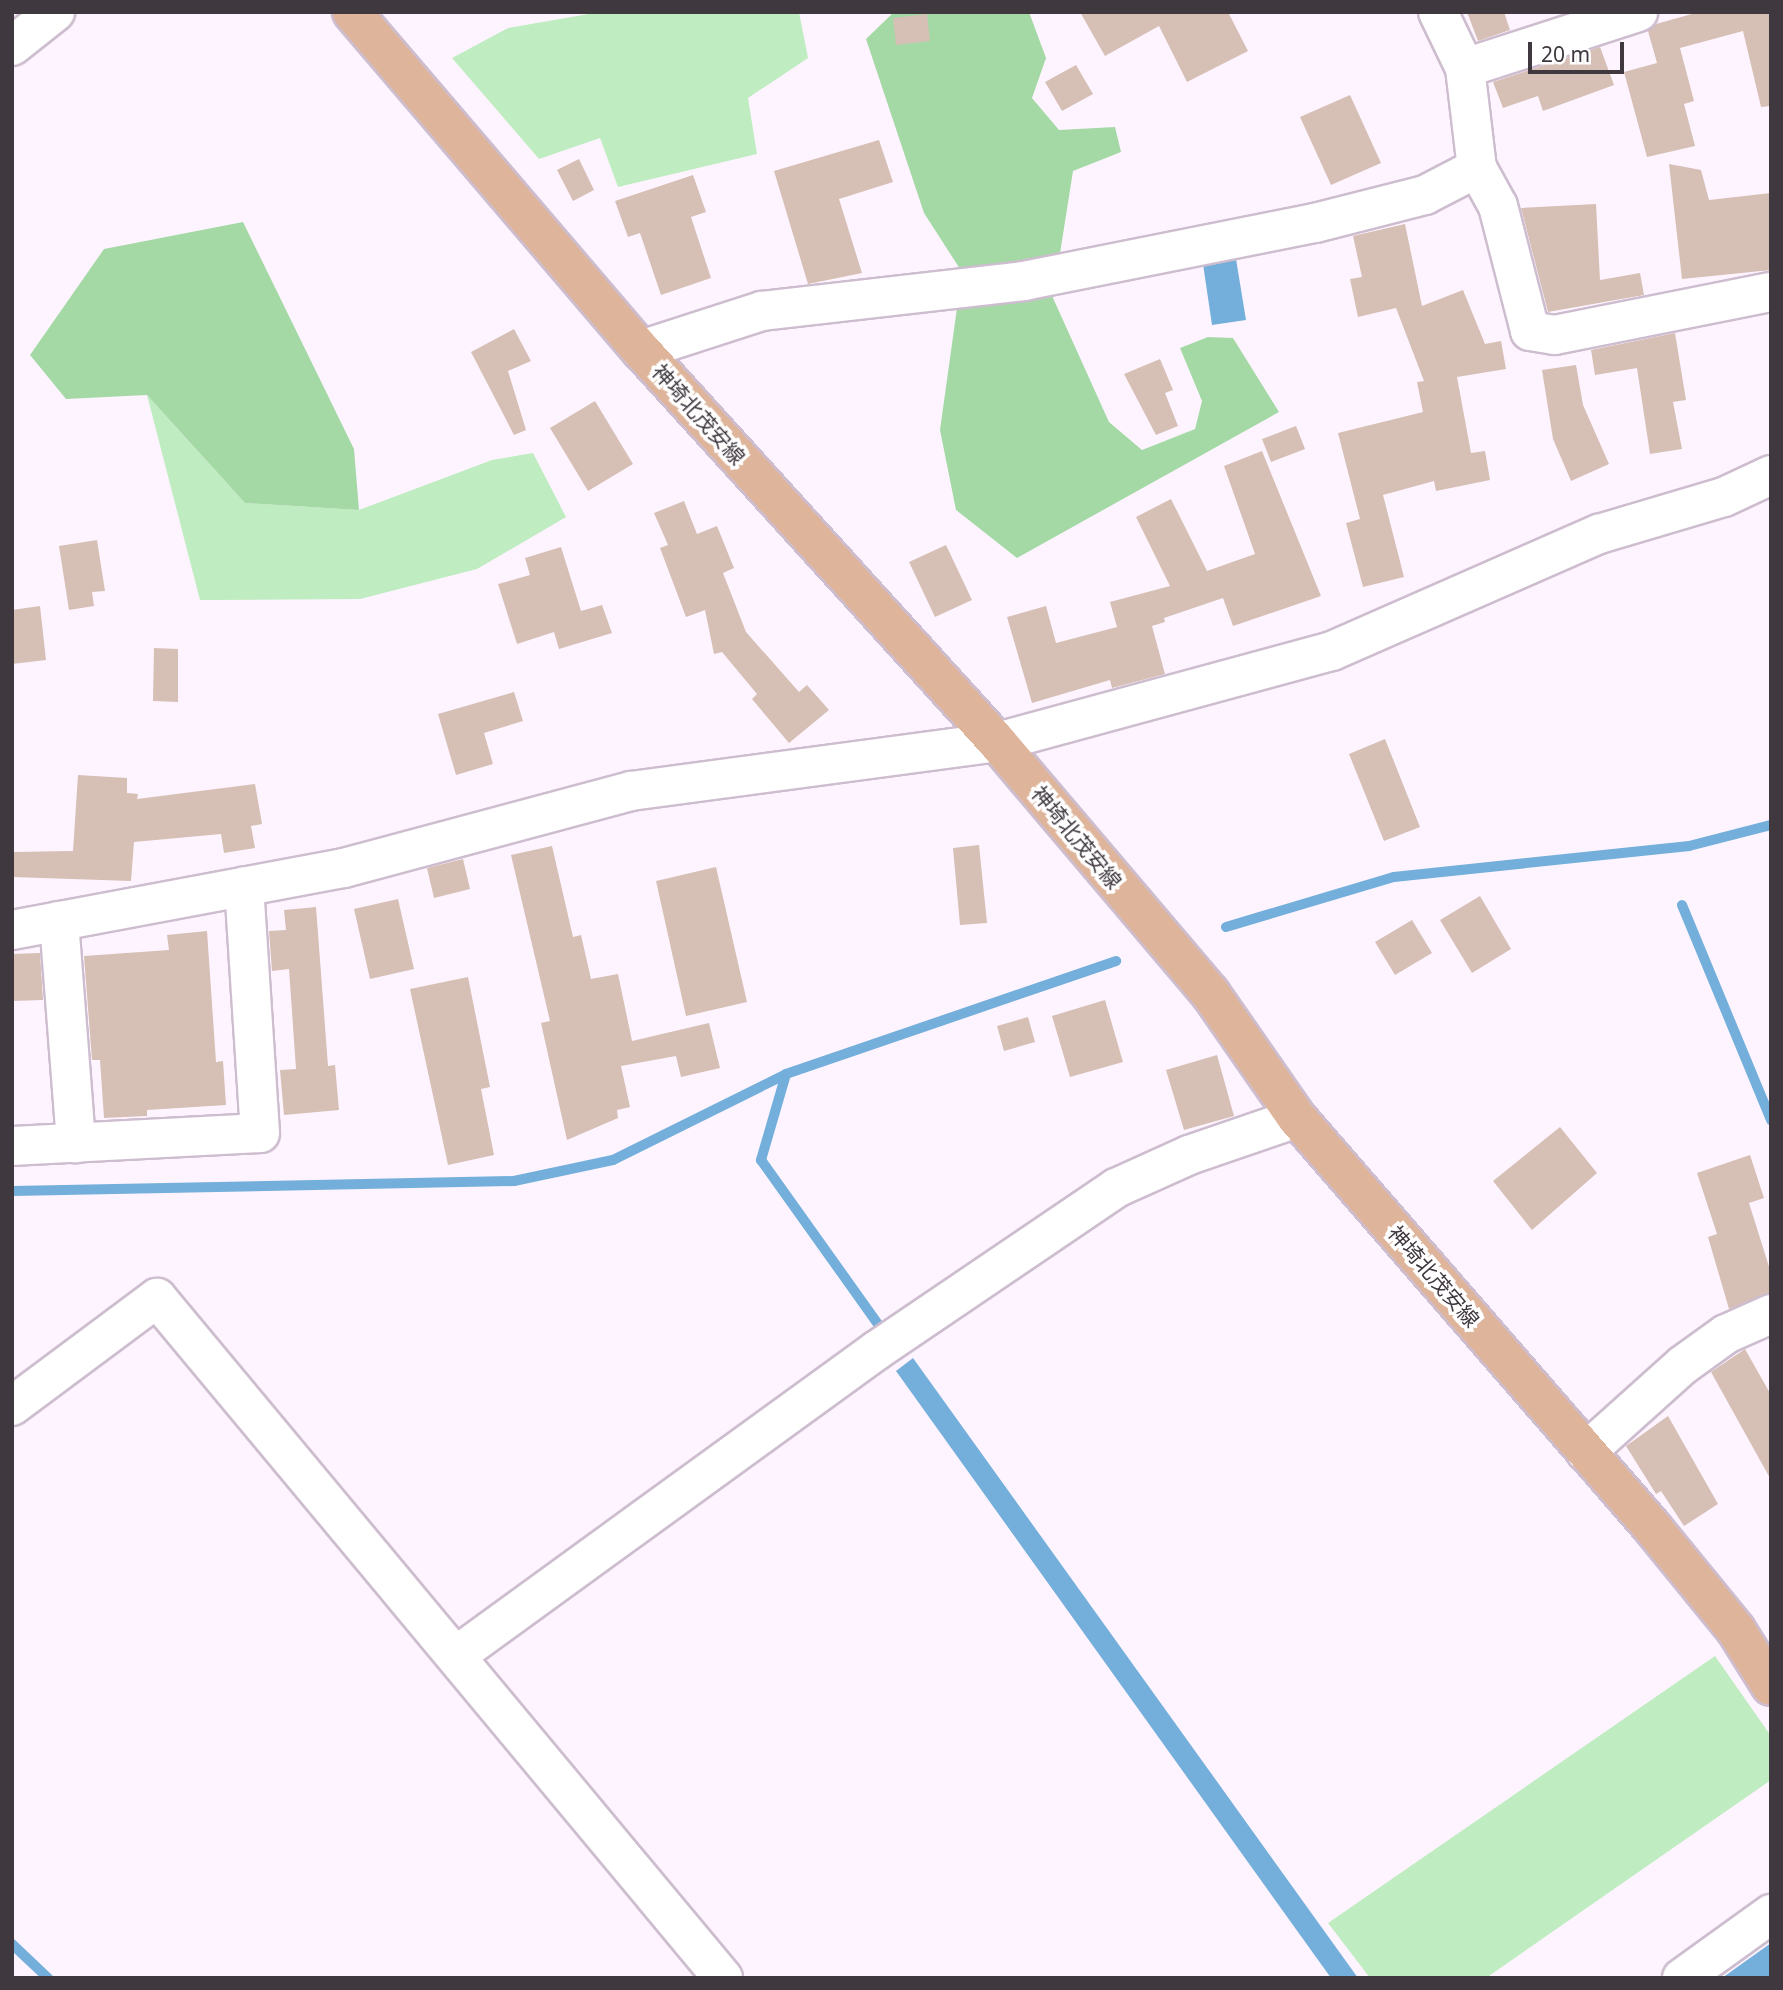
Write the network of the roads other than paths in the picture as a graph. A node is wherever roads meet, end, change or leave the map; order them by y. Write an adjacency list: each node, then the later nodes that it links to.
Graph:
1 (55, 12): 5 (street)
2 (352, 12): 9 (main road, 神埼北茂安線)
3 (1438, 12): 6 (street)
4 (1639, 12): 6 (street)
5 (12, 46)
6 (1465, 68): 7 (street)
7 (1477, 168): 8 (street); 9 (street)
8 (1771, 292)
9 (641, 350): 11 (main road, 神埼北茂安線)
10 (1771, 475): 11 (street)
11 (996, 742): 12 (street); 15 (main road, 神埼北茂安線)
12 (244, 887): 13 (street); 16 (street)
13 (59, 920): 14 (street); 16 (street)
14 (12, 930)
15 (1297, 1118): 20 (main road, 神埼北茂安線); 21 (street)
16 (76, 1143): 17 (street)
17 (12, 1146)
18 (1771, 1314): 20 (street)
19 (12, 1406): 21 (street)
20 (1586, 1452): 22 (main road, 神埼北茂安線)
21 (457, 1655): 24 (street)
22 (1771, 1686)
23 (1771, 1914): 25 (street)
24 (723, 1978)
25 (1682, 1978)

